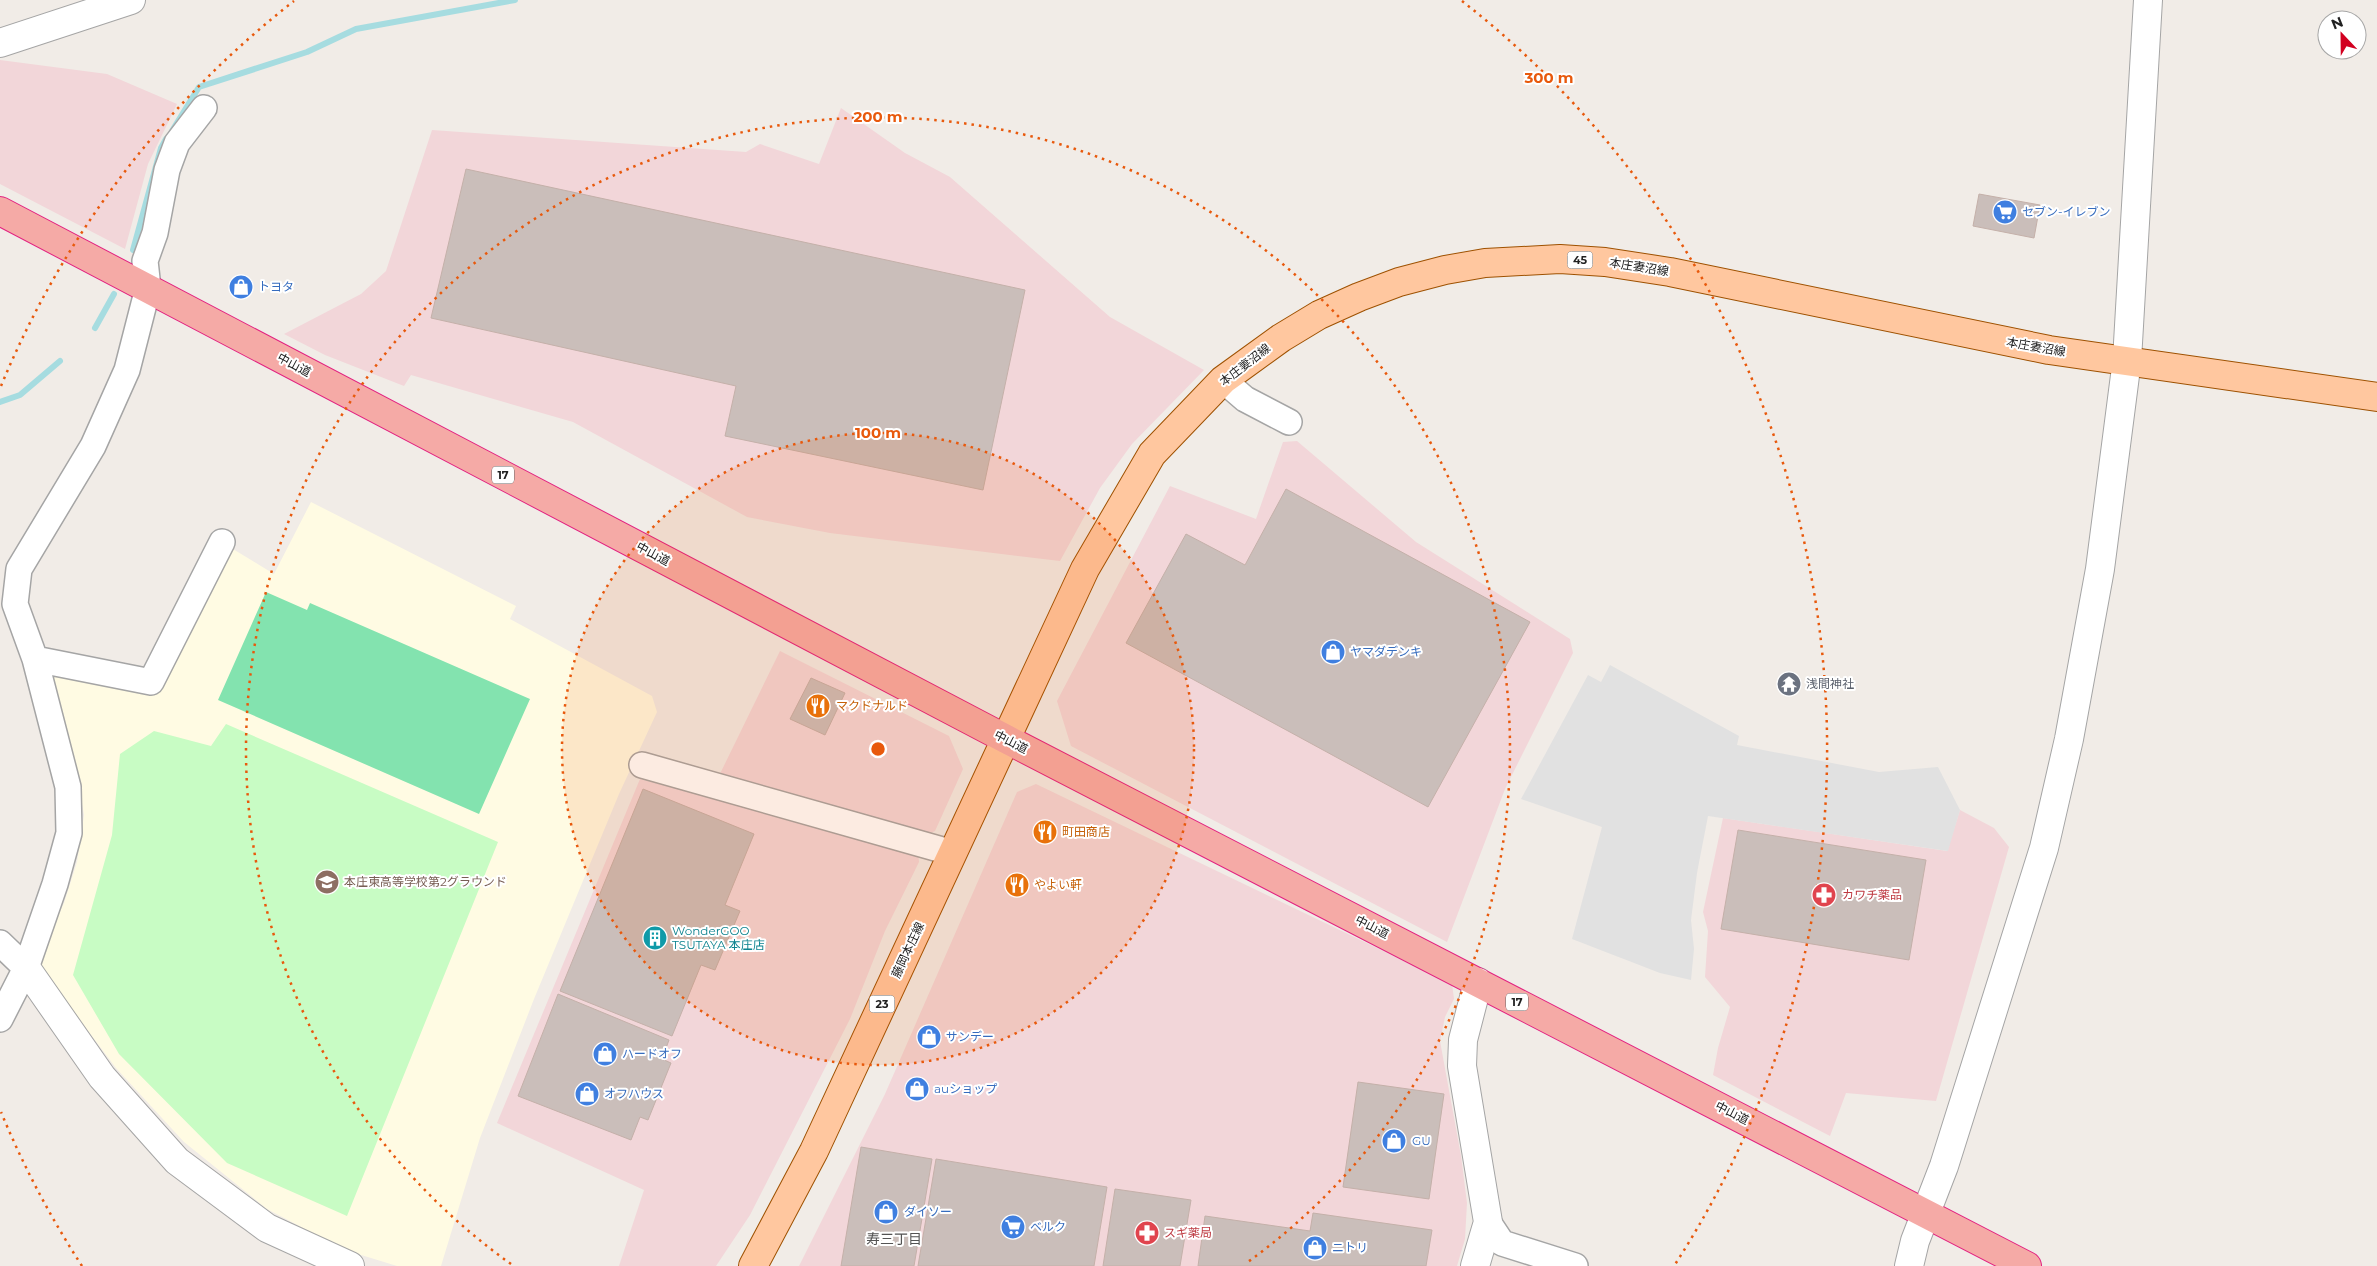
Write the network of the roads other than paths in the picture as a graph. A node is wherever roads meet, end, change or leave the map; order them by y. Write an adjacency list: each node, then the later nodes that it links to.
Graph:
1 (131, 0): 3 (street)
2 (2148, 0): 7 (street)
3 (0, 43)
4 (204, 108): 6 (street)
5 (0, 210): 6 (highway, 中山道 / 17)
6 (148, 288): 12 (street); 13 (highway, 中山道 / 17)
7 (2127, 360): 8 (main road, 本庄妻沼線 / 45); 9 (main road, 本庄妻沼線 / 45); 20 (street)
8 (1223, 380): 10 (street); 13 (main road, 本庄妻沼線 / 45)
9 (2377, 397)
10 (1289, 422)
11 (222, 542): 12 (street)
12 (35, 659): 17 (street)
13 (1006, 739): 15 (main road, 藤岡本庄線 / 23); 18 (highway, 中山道 / 17)
14 (642, 765): 15 (street)
15 (954, 853): 23 (main road, 藤岡本庄線 / 23)
16 (0, 943): 17 (street)
17 (26, 968): 19 (street); 22 (street)
18 (1478, 982): 20 (highway, 中山道 / 17); 21 (street)
19 (0, 1019)
20 (1926, 1214): 26 (street); 27 (highway, 中山道 / 17)
21 (1488, 1222): 24 (street); 25 (street)
22 (350, 1266)
23 (753, 1266)
24 (1475, 1266)
25 (1575, 1266)
26 (1909, 1266)
27 (2027, 1266)

